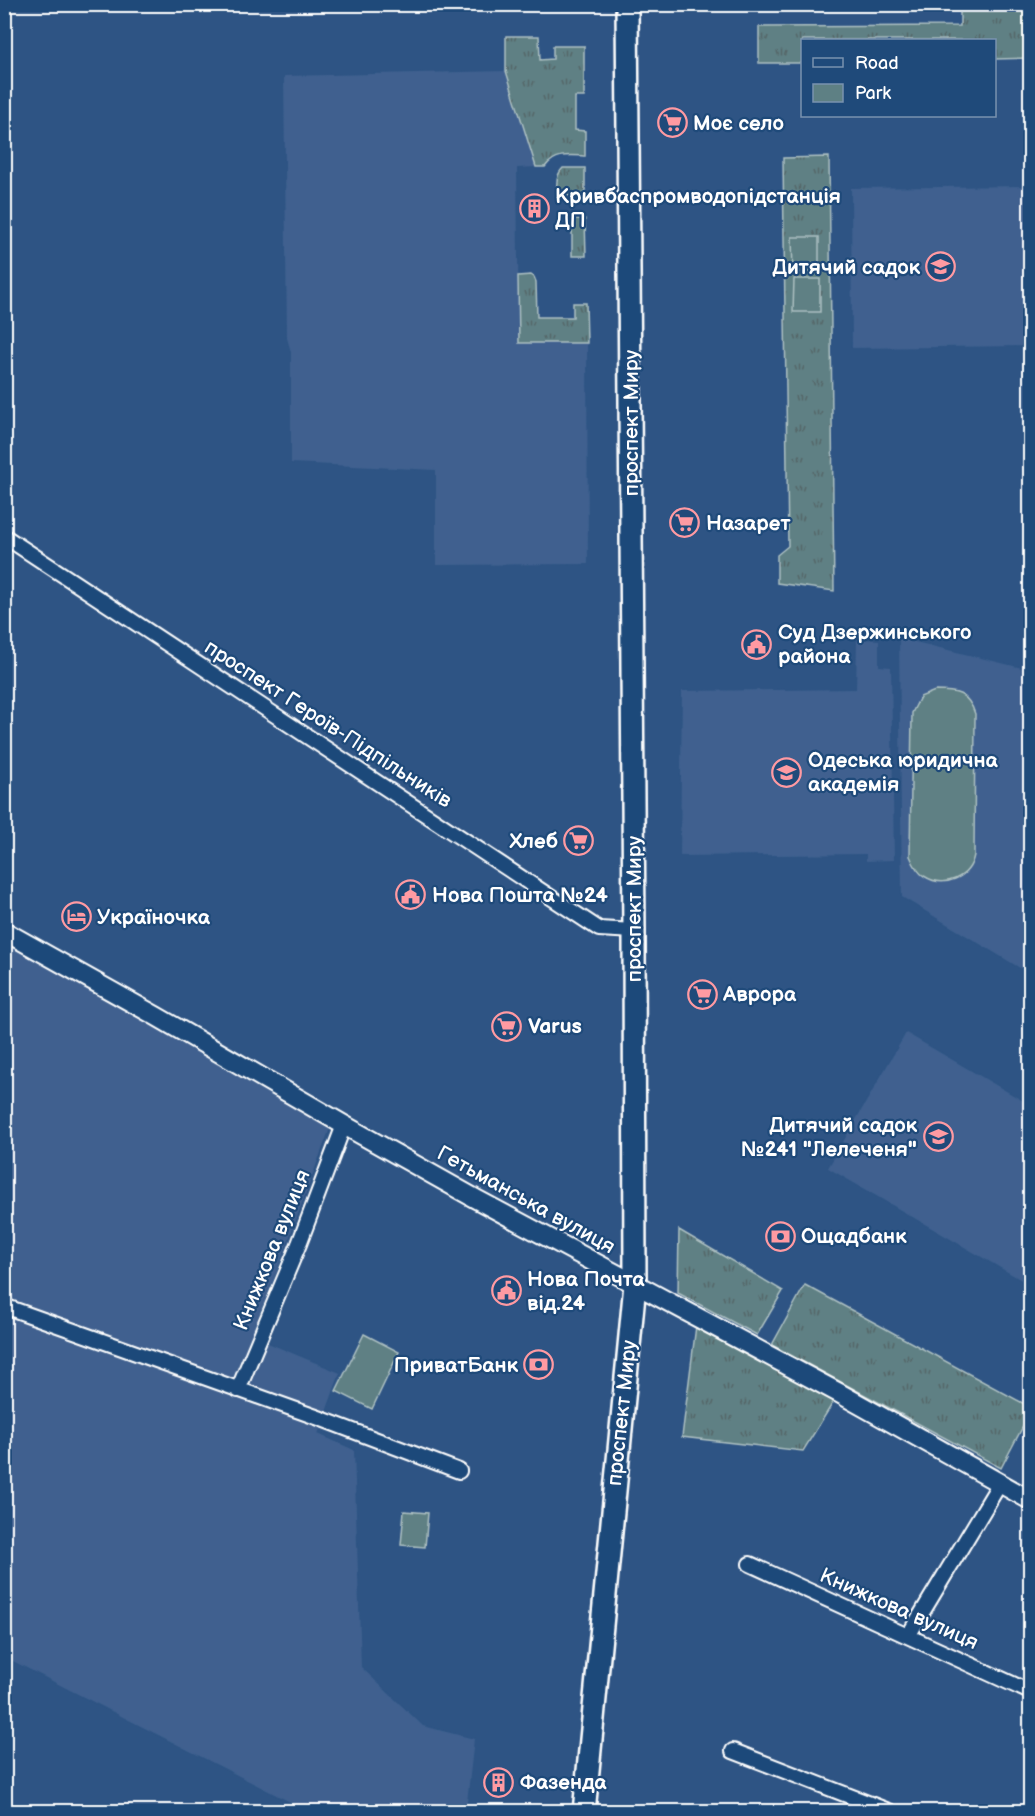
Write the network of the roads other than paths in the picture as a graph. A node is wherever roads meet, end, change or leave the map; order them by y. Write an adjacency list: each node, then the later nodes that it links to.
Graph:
1 (627, 4): 4 (main road, проспект Миру)
2 (4, 536): 4 (street, проспект Героїв-Підпільників)
3 (4, 931): 5 (street, Гетьманська вулиця)
4 (634, 931): 6 (main road, проспект Миру)
5 (344, 1125): 6 (street, Гетьманська вулиця); 8 (street, Книжкова вулиця)
6 (635, 1284): 10 (street, Гетьманська вулиця); 16 (main road, проспект Миру)
7 (4, 1306): 8 (street)
8 (238, 1390): 9 (street)
9 (459, 1471)
10 (1000, 1483): 11 (street, Гетьманська вулиця); 13 (street)
11 (1030, 1500)
12 (750, 1564): 13 (street, Книжкова вулиця)
13 (908, 1636): 14 (street, Книжкова вулиця)
14 (1030, 1692)
15 (733, 1751): 17 (street)
16 (584, 1812)
17 (891, 1812)

